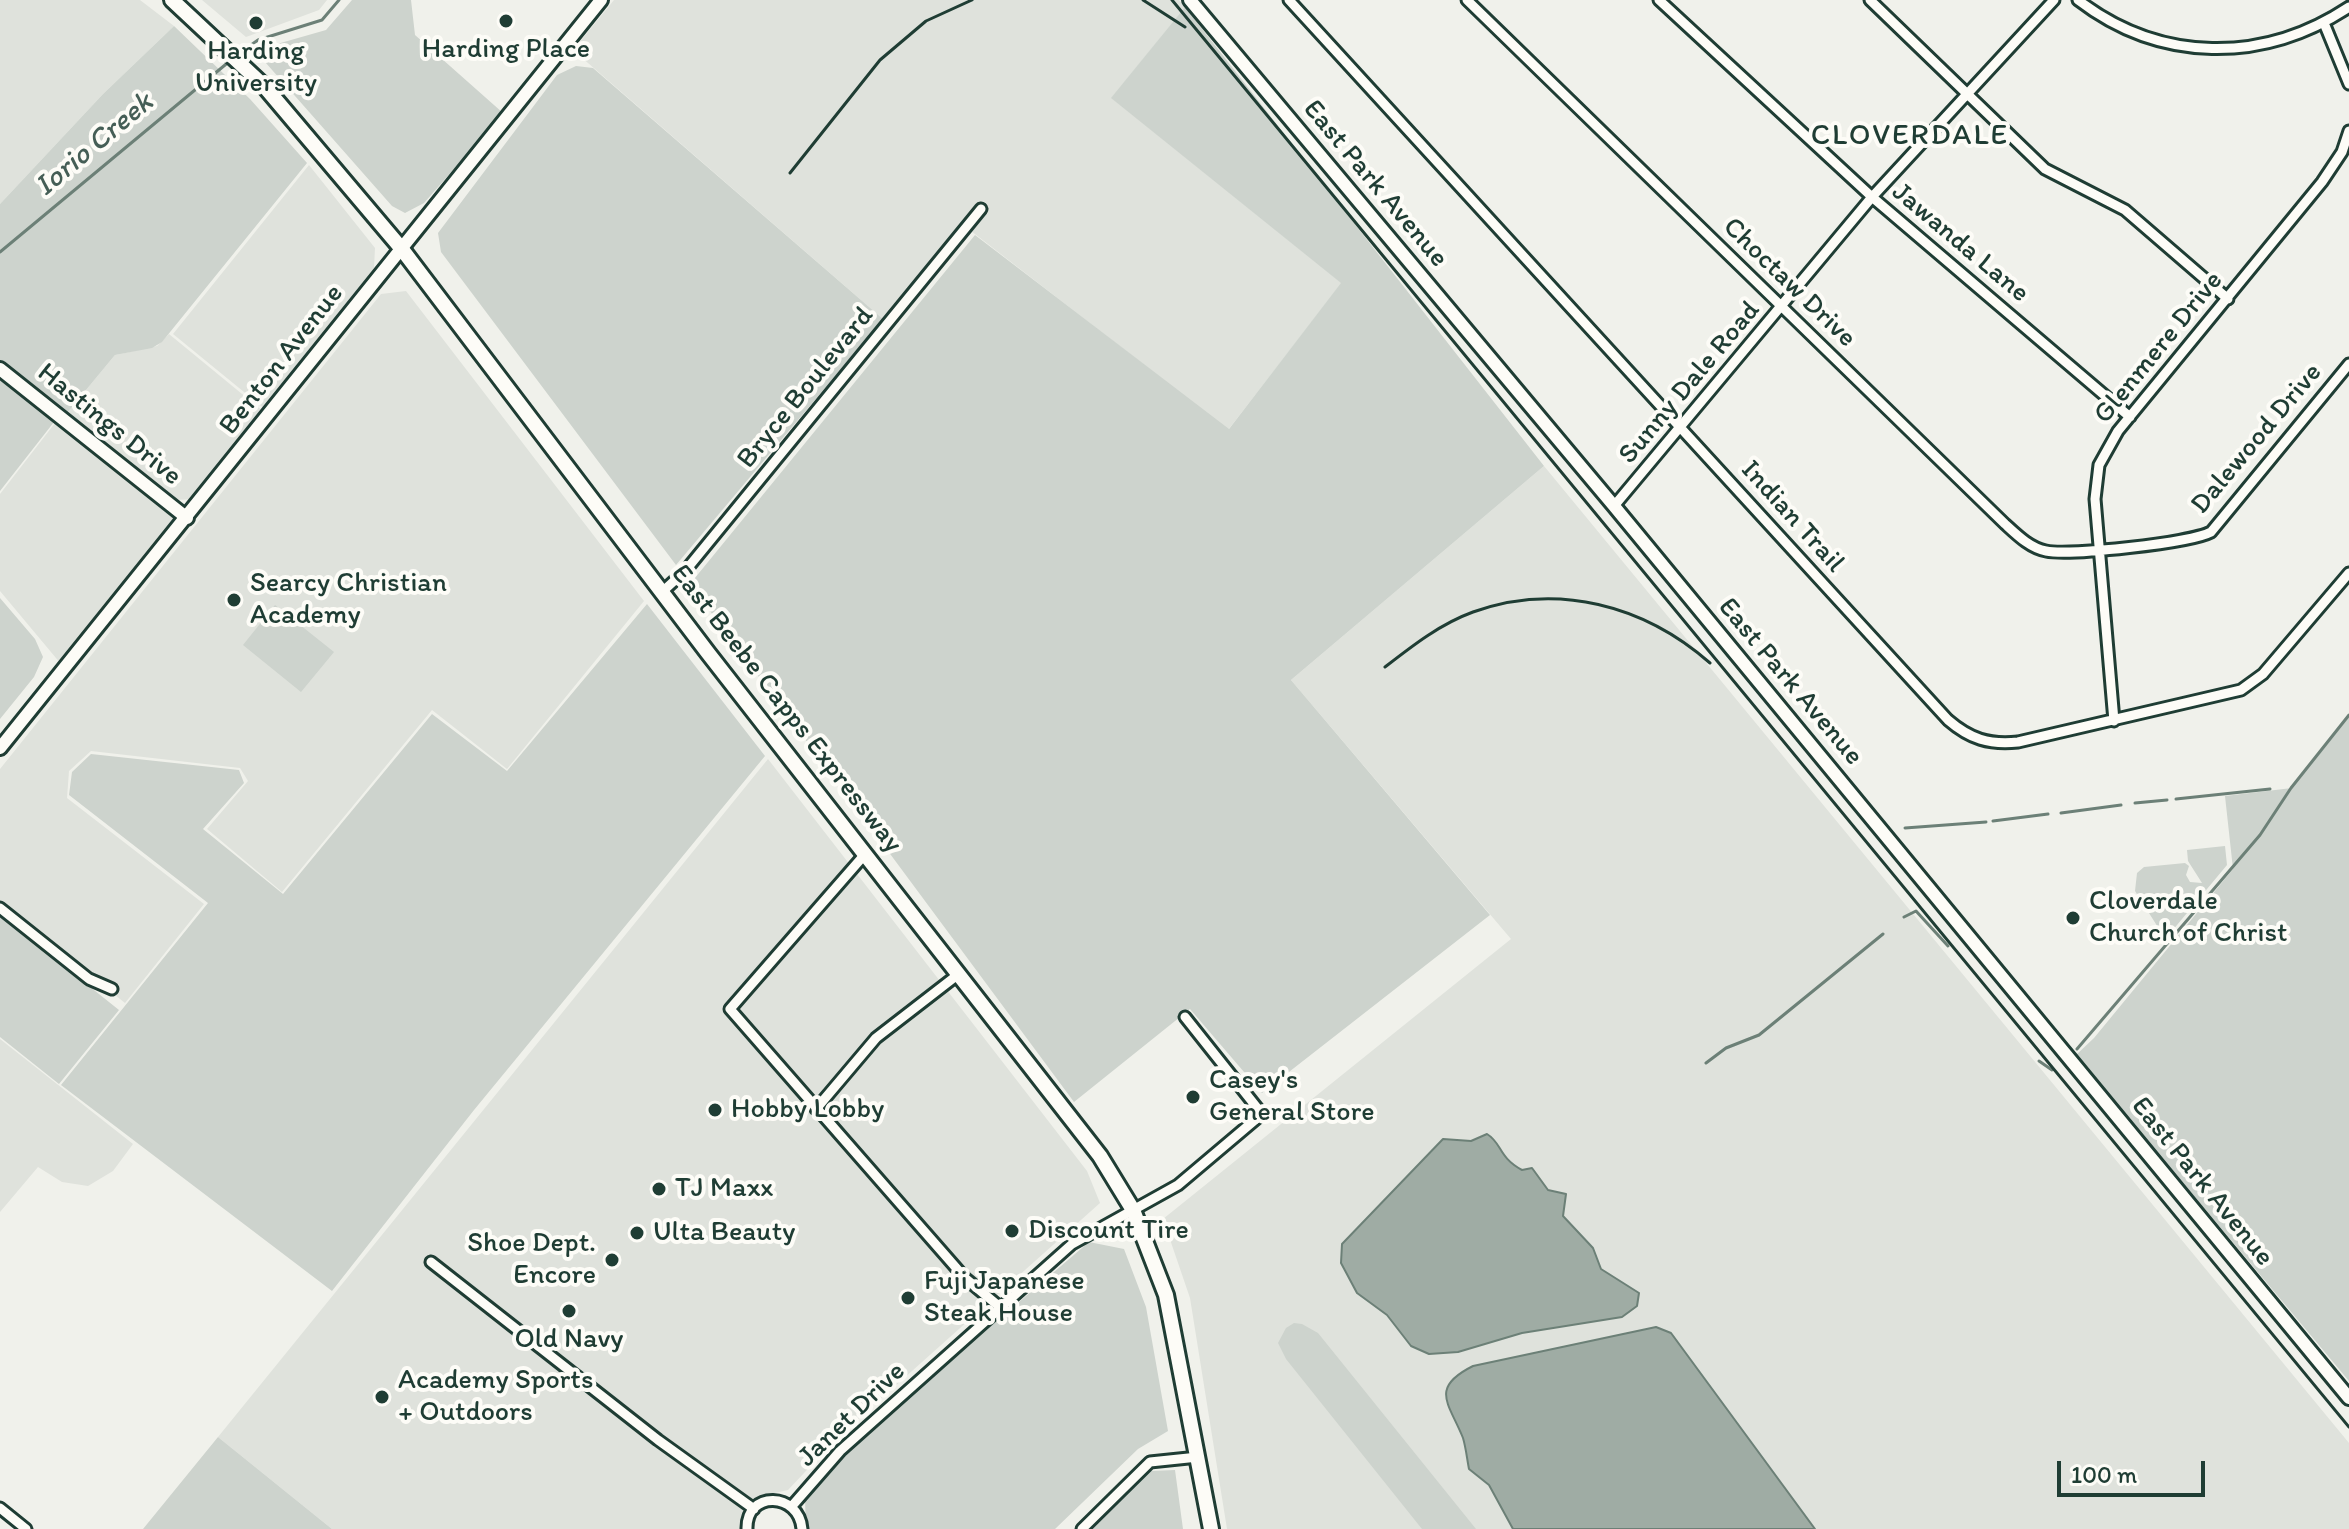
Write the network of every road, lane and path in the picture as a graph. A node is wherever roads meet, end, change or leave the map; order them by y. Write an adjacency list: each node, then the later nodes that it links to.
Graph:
1 (172, 0): 17 (main road, East Beebe Capps Expressway)
2 (601, 0): 17 (street, Benton Avenue)
3 (1190, 0): 24 (street, East Park Avenue)
4 (1289, 0): 23 (street, Indian Trail)
5 (1467, 0): 19 (street, Choctaw Drive)
6 (1659, 0): 15 (street, Jawanda Lane)
7 (1870, 0): 13 (street)
8 (2054, 0): 13 (street, Sunny Dale Road)
9 (2078, 0): 11 (street)
10 (2349, 7): 11 (street)
11 (2324, 23): 12 (street)
12 (2349, 84)
13 (1966, 94): 15 (street, Sunny Dale Road); 18 (street)
14 (2349, 131): 18 (street, Glenmere Drive)
15 (1872, 197): 19 (street, Sunny Dale Road); 22 (street, Jawanda Lane)
16 (981, 209): 28 (street, Bryce Boulevard)
17 (401, 248): 25 (street, Benton Avenue); 28 (main road, East Beebe Capps Expressway)
18 (2228, 299): 22 (street, Glenmere Drive)
19 (1782, 307): 23 (street, Sunny Dale Road); 26 (street, Choctaw Drive)
20 (2349, 364): 26 (street, Dalewood Drive)
21 (0, 369): 25 (street, Hastings Drive)
22 (2130, 417): 26 (street, Glenmere Drive)
23 (1681, 427): 24 (street, Sunny Dale Road); 29 (street, Indian Trail)
24 (1614, 506): 40 (street, East Park Avenue)
25 (187, 518): 30 (street, Benton Avenue)
26 (2100, 548): 29 (street, Glenmere Drive)
27 (2349, 573): 29 (street, Indian Trail)
28 (662, 592): 31 (main road, East Beebe Capps Expressway)
29 (2114, 721)
30 (0, 748)
31 (866, 853): 33 (main road, East Beebe Capps Expressway); 36 (street)
32 (0, 908): 34 (street)
33 (960, 973): 36 (street); 37 (main road, East Beebe Capps Expressway)
34 (112, 989)
35 (1185, 1017): 37 (street, Janet Drive)
36 (816, 1109): 39 (street)
37 (1133, 1210): 39 (street, Janet Drive); 41 (main road, East Beebe Capps Expressway)
38 (431, 1262): 44 (street)
39 (1001, 1308): 42 (street, Janet Drive)
40 (2349, 1398)
41 (1198, 1457): 48 (street); 49 (main road, East Beebe Capps Expressway)
42 (792, 1506): 44 (street); 47 (street)
43 (0, 1508): 45 (street)
44 (754, 1509): 46 (street)
45 (26, 1529)
46 (747, 1529)
47 (802, 1529)
48 (1082, 1529)
49 (1211, 1529)

